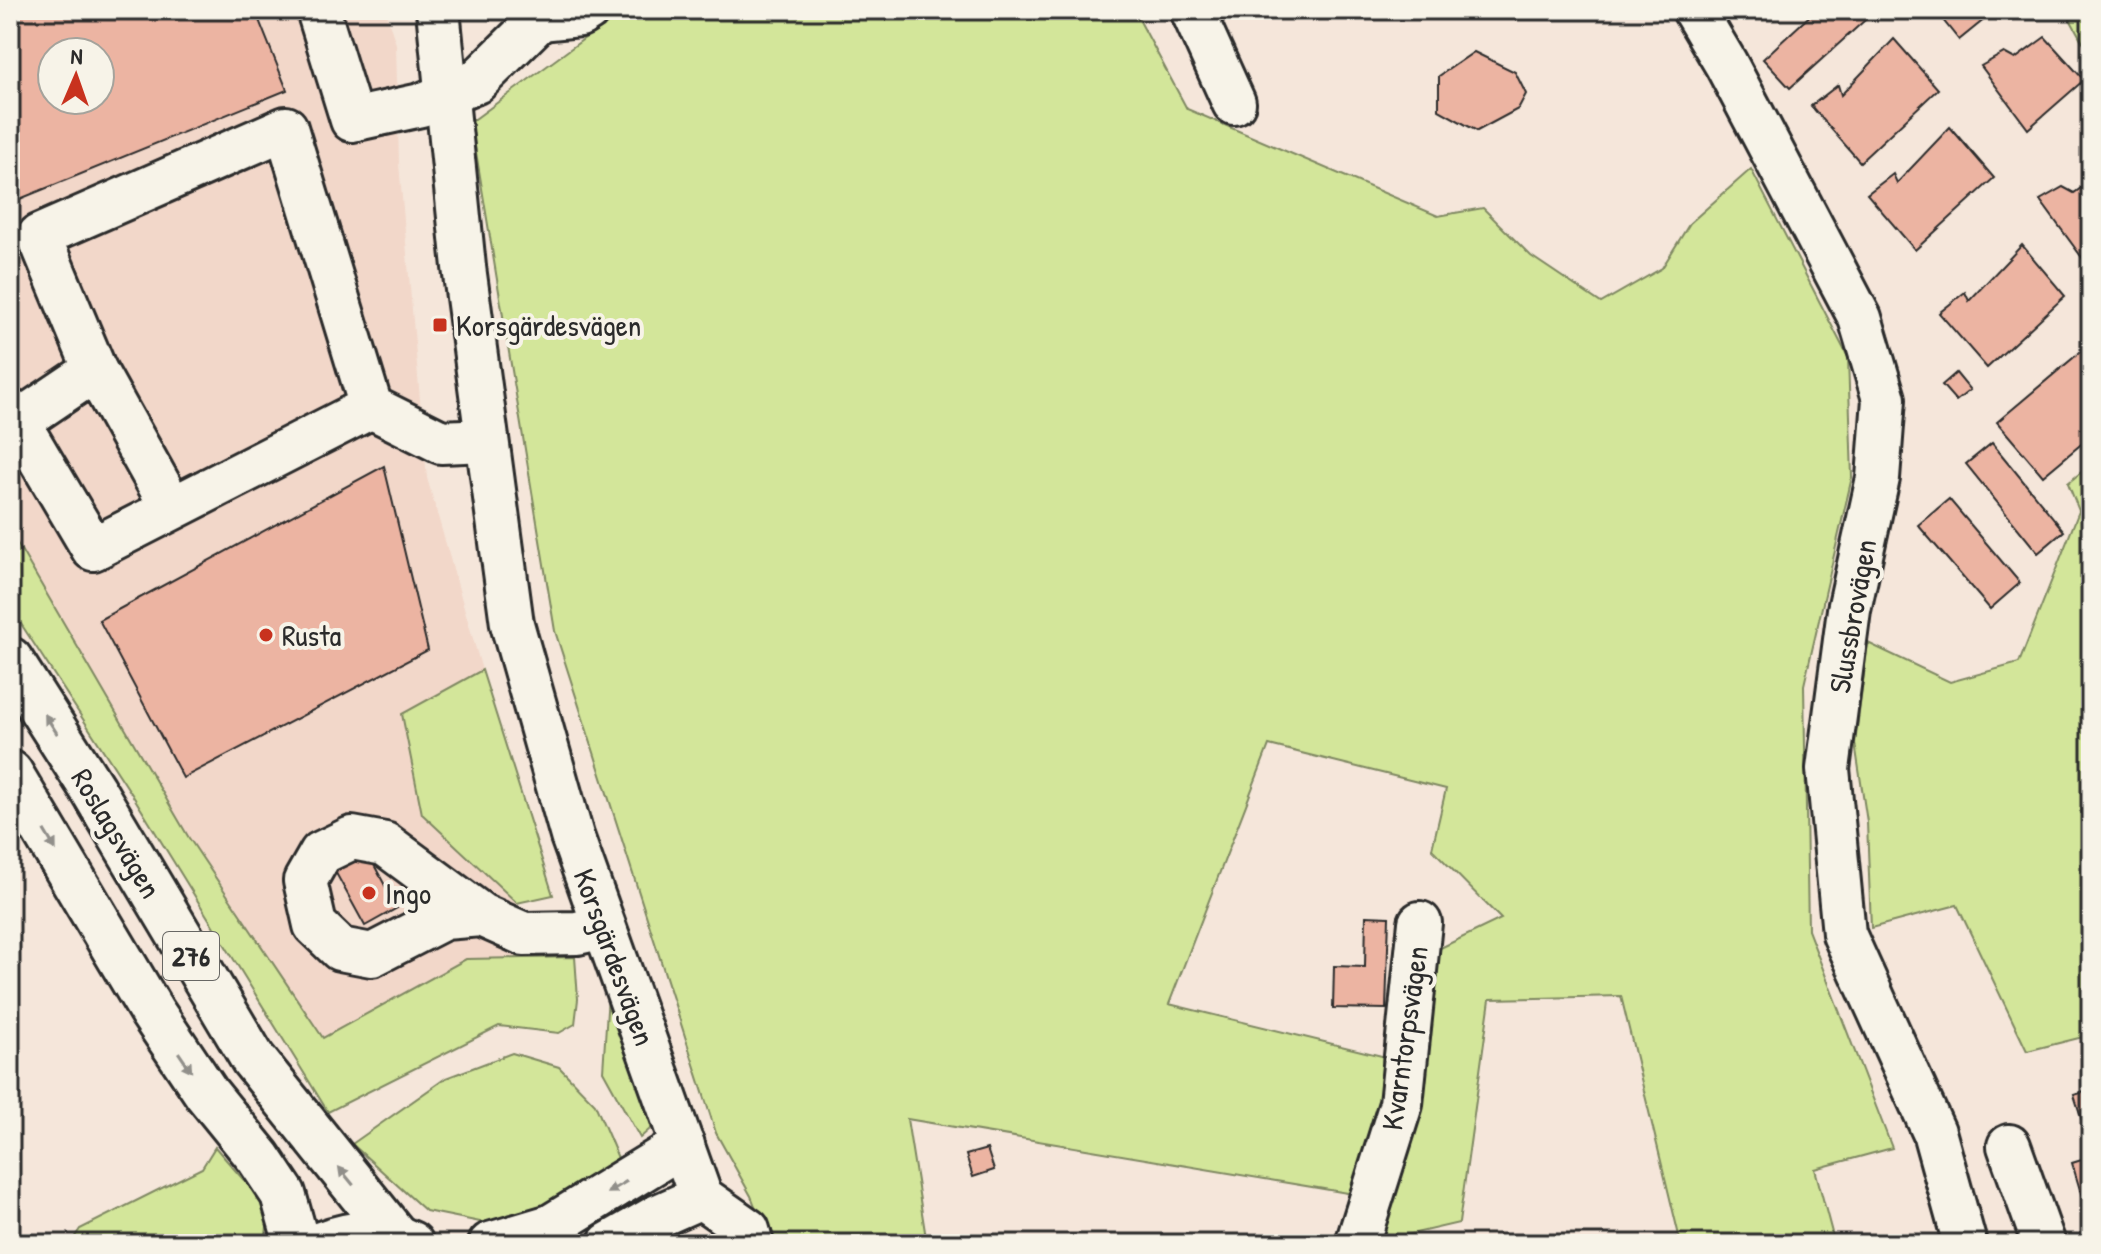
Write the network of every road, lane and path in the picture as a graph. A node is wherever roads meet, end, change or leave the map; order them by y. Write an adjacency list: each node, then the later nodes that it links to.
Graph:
1 (318, 10): 7 (street)
2 (438, 10): 7 (street, Korsgärdesvägen)
3 (588, 10): 6 (street)
4 (1192, 10): 8 (street)
5 (1694, 10): 28 (street, Slussbrovägen)
6 (538, 15): 7 (street)
7 (447, 96): 11 (street, Korsgärdesvägen)
8 (1234, 103)
9 (95, 370): 10 (street); 12 (street); 12 (street)
10 (371, 407): 11 (street); 12 (street)
11 (487, 440): 17 (street, Korsgärdesvägen)
12 (172, 508)
13 (10, 660): 21 (main road, Roslagsvägen / 276, one-way to 13)
14 (10, 773): 22 (main road, Roslagsvägen / 276, one-way to 22)
15 (481, 915): 17 (street)
16 (1420, 923): 27 (street, Kvarntorpsvägen)
17 (604, 927): 18 (street, Korsgärdesvägen)
18 (683, 1145): 20 (street, Korsgärdesvägen); 24 (street, one-way to 24)
19 (2009, 1146): 29 (street)
20 (701, 1197): 25 (street); 26 (street)
21 (403, 1240): 23 (main road, 276)
22 (297, 1244)
23 (321, 1244)
24 (490, 1244)
25 (609, 1244)
26 (752, 1244)
27 (1357, 1244)
28 (1965, 1244)
29 (2044, 1244)

